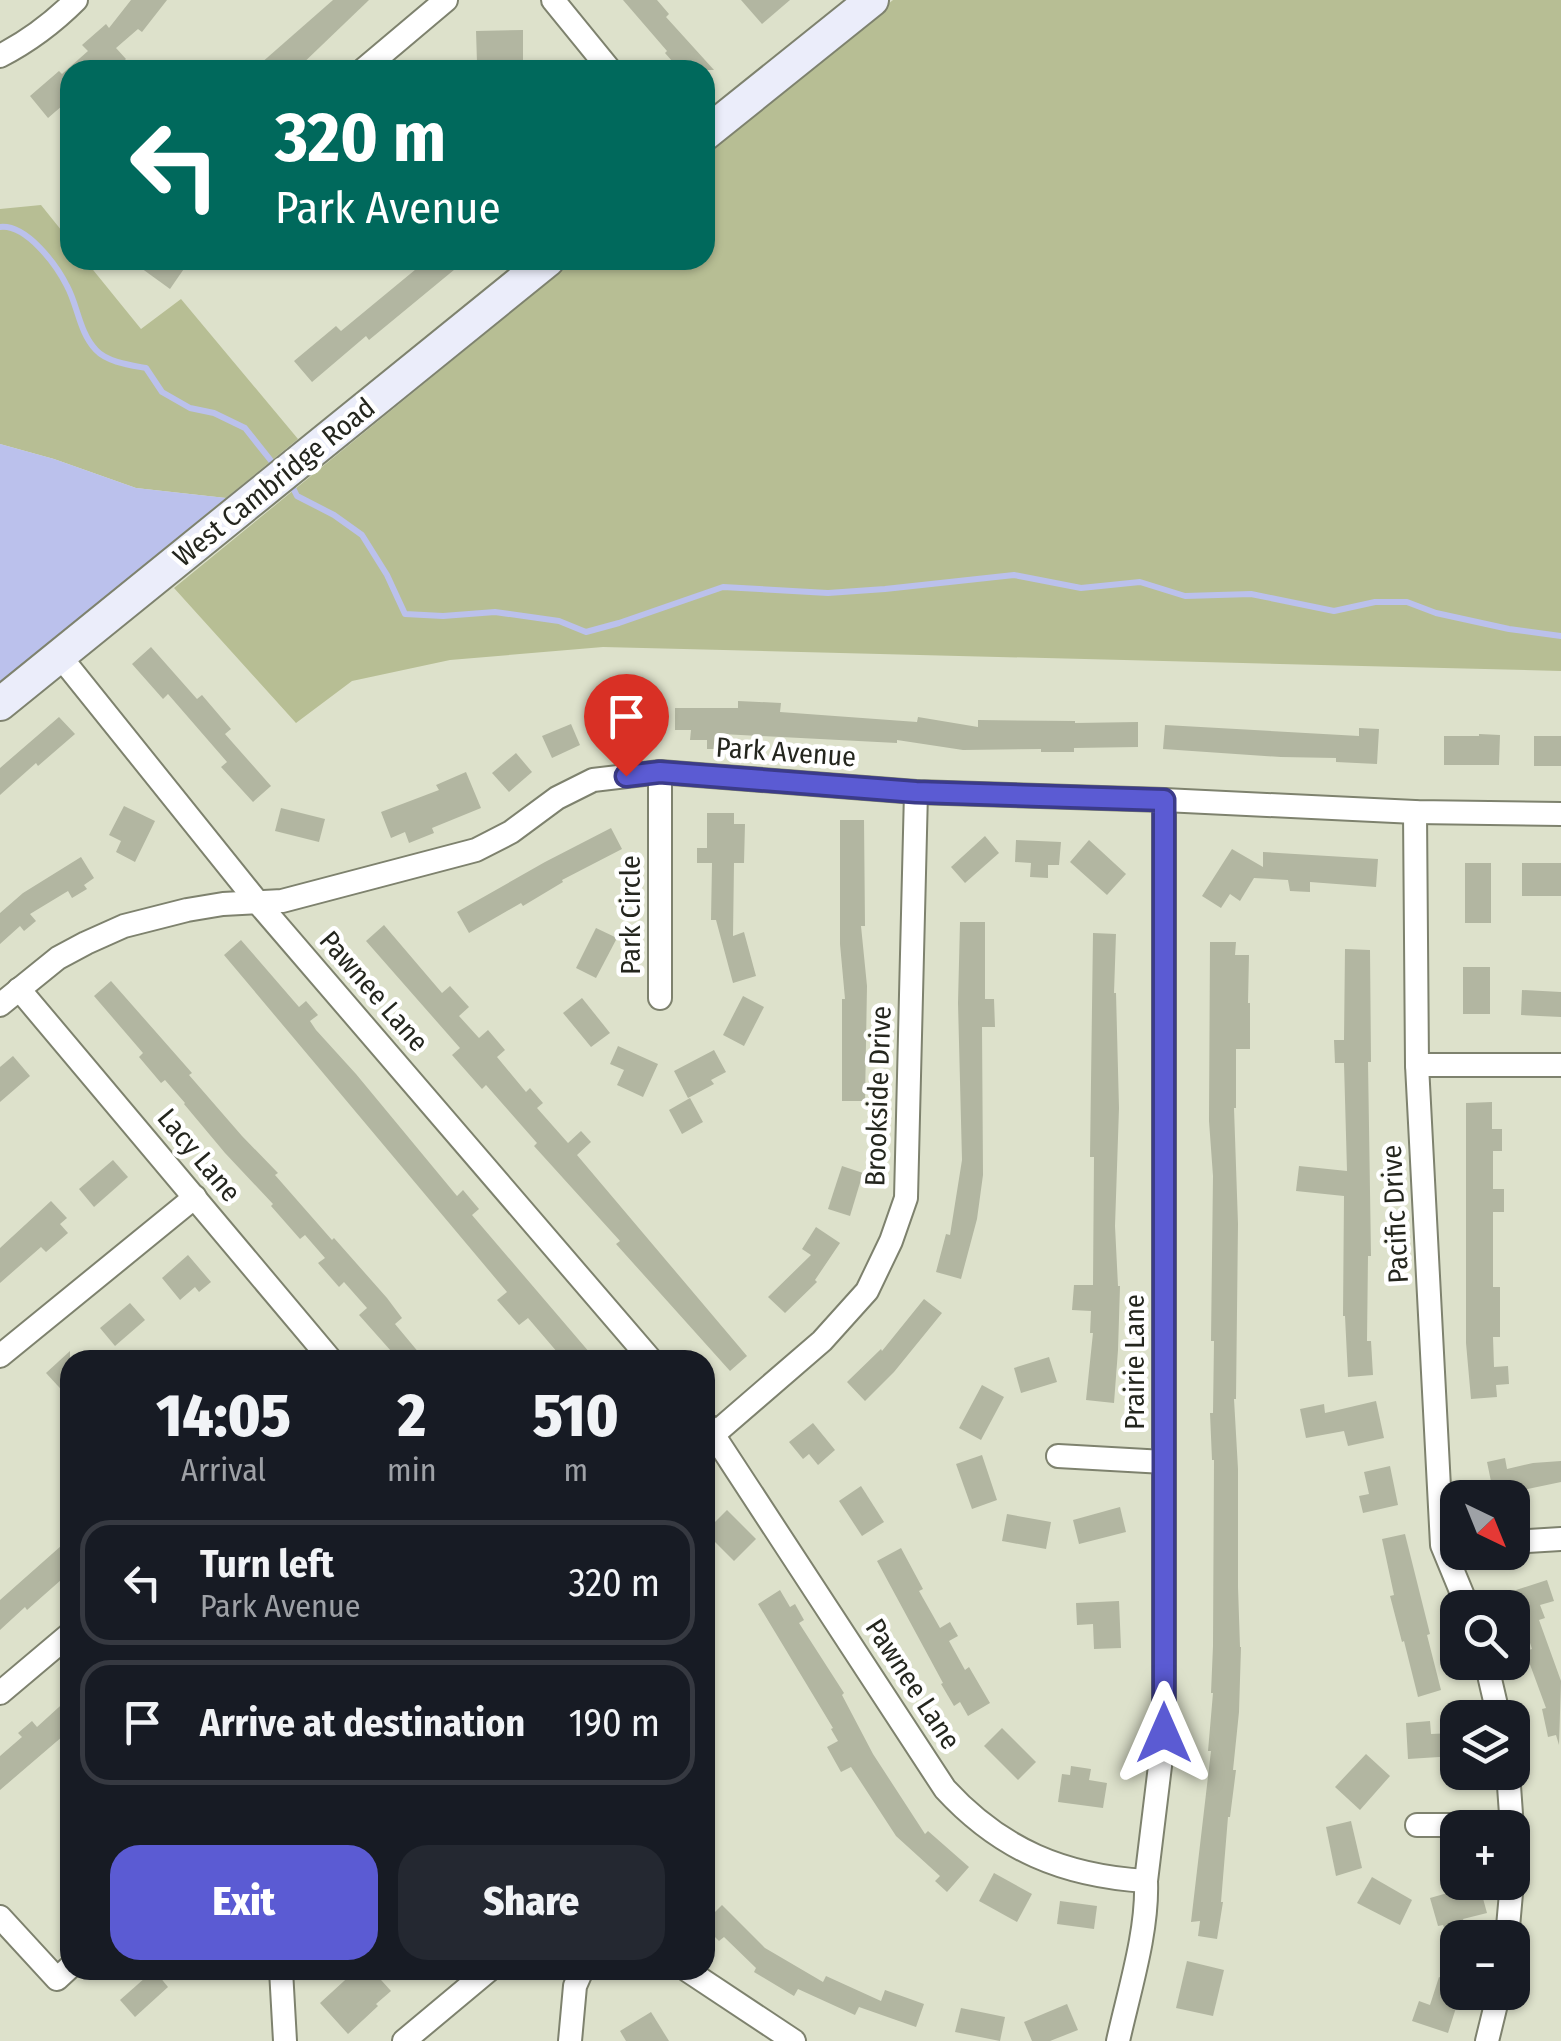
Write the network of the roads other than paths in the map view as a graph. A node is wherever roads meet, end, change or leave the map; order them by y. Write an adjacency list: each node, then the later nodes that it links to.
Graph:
1 (76, 0): 5 (street)
2 (446, 0): 6 (street)
3 (552, 0): 7 (street)
4 (872, 0): 8 (street)
5 (0, 56)
6 (376, 60)
7 (602, 60)
8 (715, 126)
9 (536, 270): 10 (street, West Cambridge Road)
10 (60, 656): 11 (street, West Cambridge Road); 17 (street, Pawnee Lane)
11 (0, 704)
12 (660, 772): 13 (street, Park Avenue); 17 (street, Park Avenue); 19 (street, Park Circle)
13 (916, 792): 14 (street, Park Avenue); 27 (street, Brookside Drive)
14 (1164, 800): 15 (street, Park Avenue); 30 (street, Prairie Lane)
15 (1415, 812): 16 (street, Park Avenue); 21 (street, Pacific Drive)
16 (1561, 814)
17 (260, 904): 18 (street, Park Avenue); 25 (street, Pawnee Lane)
18 (19, 989): 20 (street, Park Avenue); 23 (street, Lacy Lane)
19 (660, 998)
20 (0, 1005)
21 (1417, 1065): 22 (street); 31 (street, Pacific Drive)
22 (1561, 1065)
23 (195, 1197): 24 (street, Lacy Lane); 26 (street)
24 (324, 1350)
25 (642, 1350)
26 (0, 1356)
27 (715, 1427)
28 (715, 1444): 38 (street, Pawnee Lane)
29 (1058, 1456): 30 (street)
30 (1164, 1462): 38 (street, Prairie Lane)
31 (1446, 1480)
32 (1561, 1539): 33 (street)
33 (1530, 1541)
34 (60, 1642): 35 (street)
35 (0, 1693)
36 (1416, 1825): 37 (street)
37 (1440, 1825)
38 (1146, 1881): 50 (street, Prairie Lane)
39 (0, 1917): 40 (street)
40 (60, 1970)
41 (282, 1980): 46 (street)
42 (477, 1980): 47 (street)
43 (578, 1980): 48 (street)
44 (702, 1980): 49 (street)
45 (1494, 2010): 51 (street)
46 (285, 2041)
47 (404, 2041)
48 (570, 2041)
49 (794, 2041)
50 (1118, 2041)
51 (1487, 2041)

